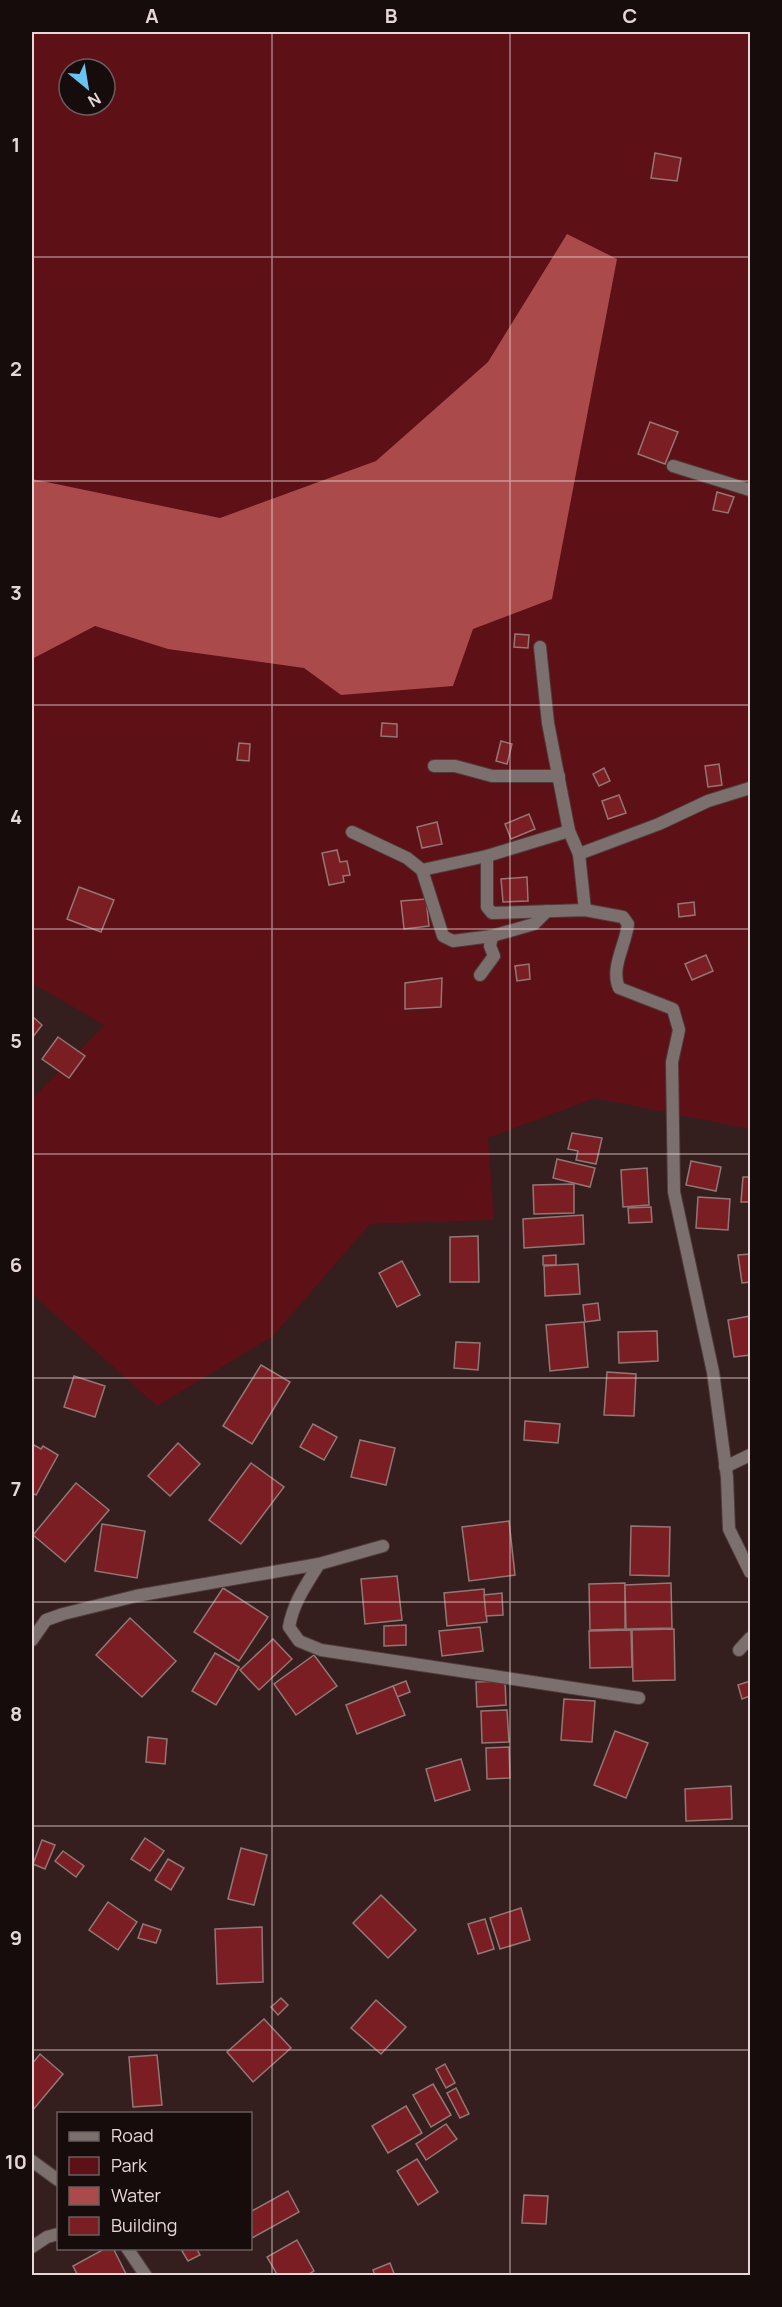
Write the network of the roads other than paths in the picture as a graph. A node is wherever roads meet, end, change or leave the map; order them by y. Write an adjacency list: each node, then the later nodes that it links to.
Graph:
1 (673, 466): 2 (street)
2 (750, 490)
3 (540, 647): 5 (street)
4 (434, 766): 5 (street)
5 (559, 776): 7 (street)
6 (750, 788): 9 (street)
7 (569, 831): 9 (street); 10 (street)
8 (352, 832): 11 (street)
9 (579, 854): 12 (street)
10 (487, 856): 11 (street); 13 (street)
11 (422, 870): 14 (street)
12 (585, 910): 13 (street); 17 (street)
13 (547, 911): 14 (street)
14 (492, 936): 15 (street)
15 (480, 975)
16 (750, 1455): 17 (street)
17 (725, 1467): 20 (street)
18 (383, 1546): 19 (street)
19 (319, 1564): 22 (street); 24 (street)
20 (750, 1572)
21 (750, 1638): 23 (street)
22 (32, 1640)
23 (739, 1650)
24 (639, 1698)
25 (32, 2161): 26 (street)
26 (57, 2179)
27 (57, 2234): 28 (street)
28 (32, 2247)
29 (128, 2250): 30 (street)
30 (146, 2276)

